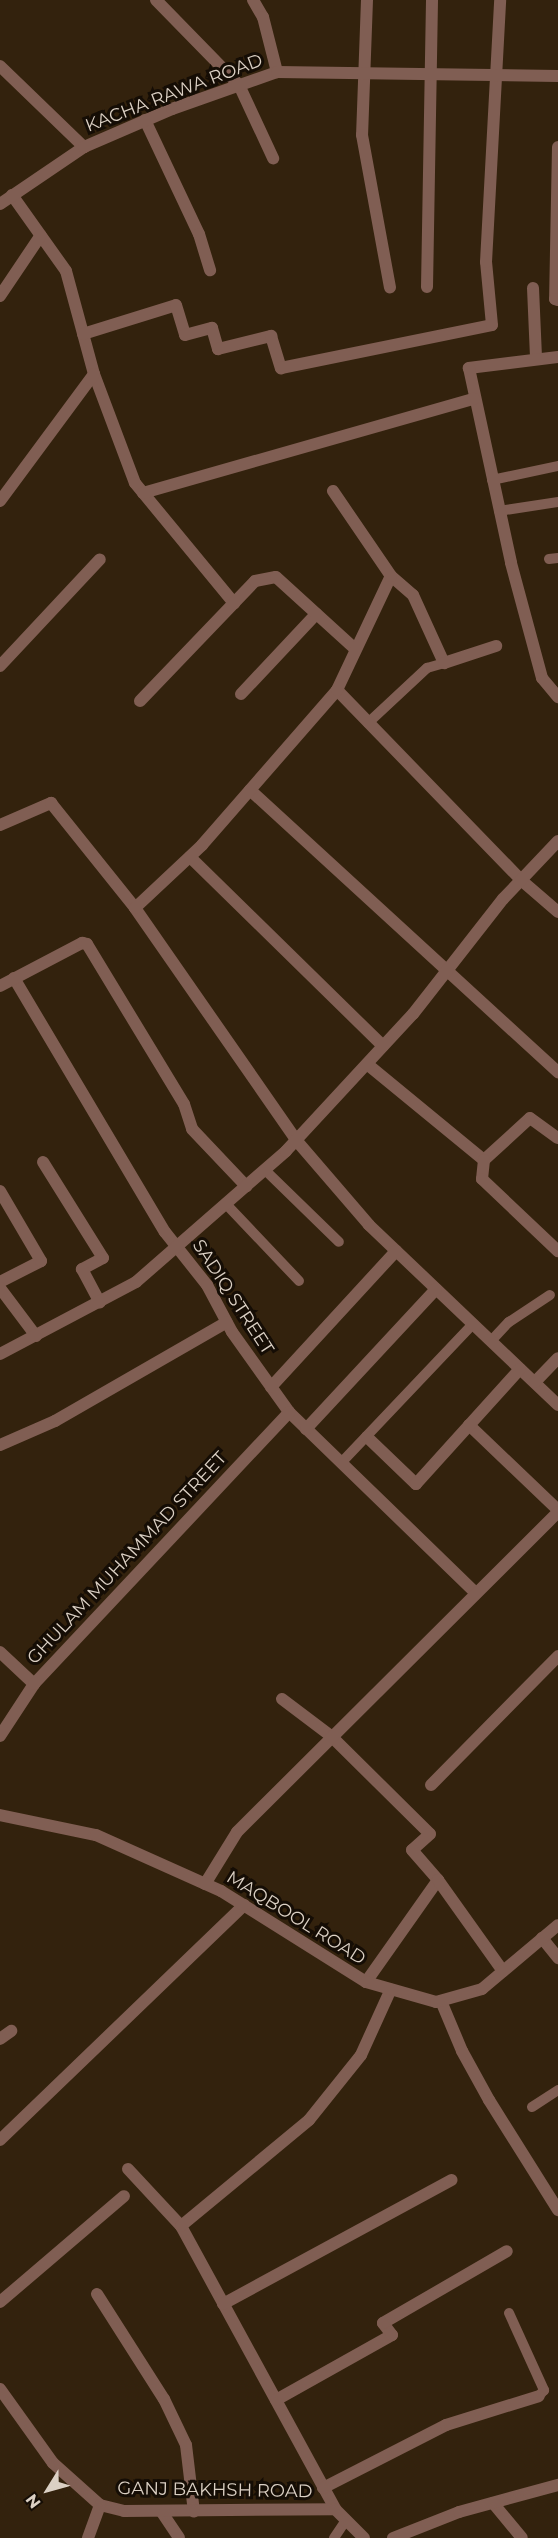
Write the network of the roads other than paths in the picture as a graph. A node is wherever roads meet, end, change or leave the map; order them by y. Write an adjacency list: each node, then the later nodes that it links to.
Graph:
1 (156, 0): 12 (street)
2 (253, 0): 7 (street)
3 (367, 0): 8 (street)
4 (432, 0): 9 (street)
5 (500, 0): 10 (street)
6 (0, 66): 14 (street)
7 (277, 72): 8 (street, KACHA RAWA ROAD); 12 (street, KACHA RAWA ROAD)
8 (366, 72): 9 (street, KACHA RAWA ROAD); 21 (street)
9 (428, 73): 10 (street, KACHA RAWA ROAD); 22 (street)
10 (496, 74): 11 (street, KACHA RAWA ROAD); 26 (street)
11 (558, 76)
12 (239, 85): 13 (street, KACHA RAWA ROAD); 16 (street)
13 (145, 120): 14 (street, KACHA RAWA ROAD); 20 (street)
14 (84, 147): 17 (street, KACHA RAWA ROAD)
15 (558, 147): 25 (street)
16 (273, 158)
17 (12, 195): 18 (street, KACHA RAWA ROAD); 19 (street)
18 (0, 204)
19 (41, 235): 24 (street); 26 (street)
20 (210, 270)
21 (390, 287)
22 (427, 287)
23 (533, 288): 27 (street)
24 (0, 296)
25 (558, 300)
26 (83, 334): 29 (street)
27 (536, 357): 28 (street); 30 (street)
28 (558, 357)
29 (94, 374): 34 (street); 35 (street)
30 (474, 399): 32 (street); 34 (street)
31 (558, 466): 32 (lane)
32 (492, 480): 37 (street)
33 (333, 490): 39 (street)
34 (143, 494): 40 (street)
35 (0, 501)
36 (558, 502): 37 (lane)
37 (499, 511): 48 (street)
38 (100, 559): 45 (street)
39 (391, 576): 43 (street); 44 (street)
40 (234, 603): 41 (street); 49 (street)
41 (316, 614): 43 (street); 47 (street)
42 (496, 646): 44 (street)
43 (354, 648): 46 (street)
44 (444, 663): 50 (lane)
45 (0, 666)
46 (337, 690): 50 (street); 51 (street)
47 (241, 694)
48 (558, 697)
49 (140, 701)
50 (368, 723): 55 (street)
51 (250, 790): 54 (street); 58 (street)
52 (2, 820): 56 (street)
53 (558, 841): 55 (street)
54 (190, 857): 56 (street); 61 (street)
55 (521, 880): 57 (street); 58 (street)
56 (135, 908): 65 (street)
57 (558, 912)
58 (446, 972): 61 (street); 63 (street)
59 (14, 978): 60 (street); 69 (street); 73 (street, SADIQ STREET)
60 (0, 986)
61 (383, 1046): 62 (street)
62 (367, 1064): 65 (street); 66 (street)
63 (558, 1072)
64 (558, 1138): 66 (street)
65 (296, 1140): 68 (street); 74 (street)
66 (484, 1160): 75 (street)
67 (43, 1162): 81 (street)
68 (265, 1170): 69 (street); 72 (lane)
69 (246, 1186): 71 (street)
70 (0, 1191): 77 (street)
71 (226, 1204): 73 (street); 76 (lane)
72 (339, 1242)
73 (178, 1246): 81 (street); 82 (street, SADIQ STREET)
74 (396, 1251): 79 (street); 90 (street)
75 (558, 1251)
76 (299, 1281)
77 (0, 1282)
78 (0, 1288): 84 (street)
79 (436, 1289): 83 (street); 94 (street)
80 (550, 1295): 85 (lane)
81 (100, 1303): 84 (street)
82 (227, 1322): 90 (street, SADIQ STREET); 96 (street)
83 (473, 1324): 85 (street); 95 (lane)
84 (36, 1336): 86 (street)
85 (491, 1341): 88 (street)
86 (0, 1354)
87 (558, 1358): 89 (street)
88 (520, 1369): 89 (street); 93 (street)
89 (535, 1382): 91 (street)
90 (271, 1387): 92 (street, SADIQ STREET)
91 (558, 1405)
92 (289, 1412): 94 (street, SADIQ STREET); 102 (street, GHULAM MUHAMMAD STREET)
93 (470, 1425): 95 (street); 98 (street)
94 (306, 1429): 97 (street, SADIQ STREET)
95 (367, 1437): 97 (lane)
96 (0, 1445)
97 (341, 1463): 99 (street, SADIQ STREET)
98 (558, 1511): 99 (street)
99 (476, 1593): 105 (street)
100 (0, 1652): 102 (street)
101 (558, 1656): 106 (street)
102 (34, 1684): 104 (street, GHULAM MUHAMMAD STREET)
103 (282, 1699): 105 (street)
104 (0, 1736)
105 (331, 1736): 108 (street); 109 (street)
106 (431, 1785)
107 (0, 1815): 109 (street, MAQBOOL ROAD)
108 (438, 1880): 114 (street); 115 (street)
109 (205, 1884): 110 (street, MAQBOOL ROAD)
110 (243, 1905): 115 (street, MAQBOOL ROAD); 122 (street)
111 (558, 1925): 112 (street, MAQBOOL ROAD)
112 (542, 1938): 113 (street); 114 (street, MAQBOOL ROAD)
113 (558, 1958)
114 (503, 1971): 117 (street, MAQBOOL ROAD)
115 (366, 1982): 116 (street, MAQBOOL ROAD)
116 (391, 1989): 117 (street, MAQBOOL ROAD); 127 (street)
117 (441, 2001): 126 (street)
118 (11, 2031): 119 (street)
119 (0, 2039)
120 (558, 2090): 121 (lane)
121 (532, 2107)
122 (0, 2139)
123 (128, 2169): 127 (street)
124 (451, 2180): 131 (street)
125 (124, 2196): 130 (street)
126 (558, 2210)
127 (181, 2226): 131 (street)
128 (507, 2251): 135 (street)
129 (97, 2294): 142 (street)
130 (0, 2302)
131 (223, 2304): 135 (street)
132 (509, 2313): 134 (lane)
133 (0, 2389): 139 (street, GANJ BAKHSH ROAD)
134 (539, 2396): 137 (street)
135 (276, 2400): 137 (street)
136 (558, 2485): 138 (street)
137 (323, 2487): 140 (street)
138 (493, 2503): 148 (street); 149 (street)
139 (100, 2505): 141 (street, GANJ BAKHSH ROAD); 144 (street)
140 (335, 2509): 142 (street, GANJ BAKHSH ROAD); 143 (street, GANJ BAKHSH ROAD)
141 (161, 2511): 142 (street, GANJ BAKHSH ROAD); 145 (street)
142 (194, 2512)
143 (346, 2520): 146 (lane); 147 (street, GANJ BAKHSH ROAD)
144 (88, 2538)
145 (179, 2538)
146 (334, 2538)
147 (364, 2538)
148 (393, 2538)
149 (522, 2538)

